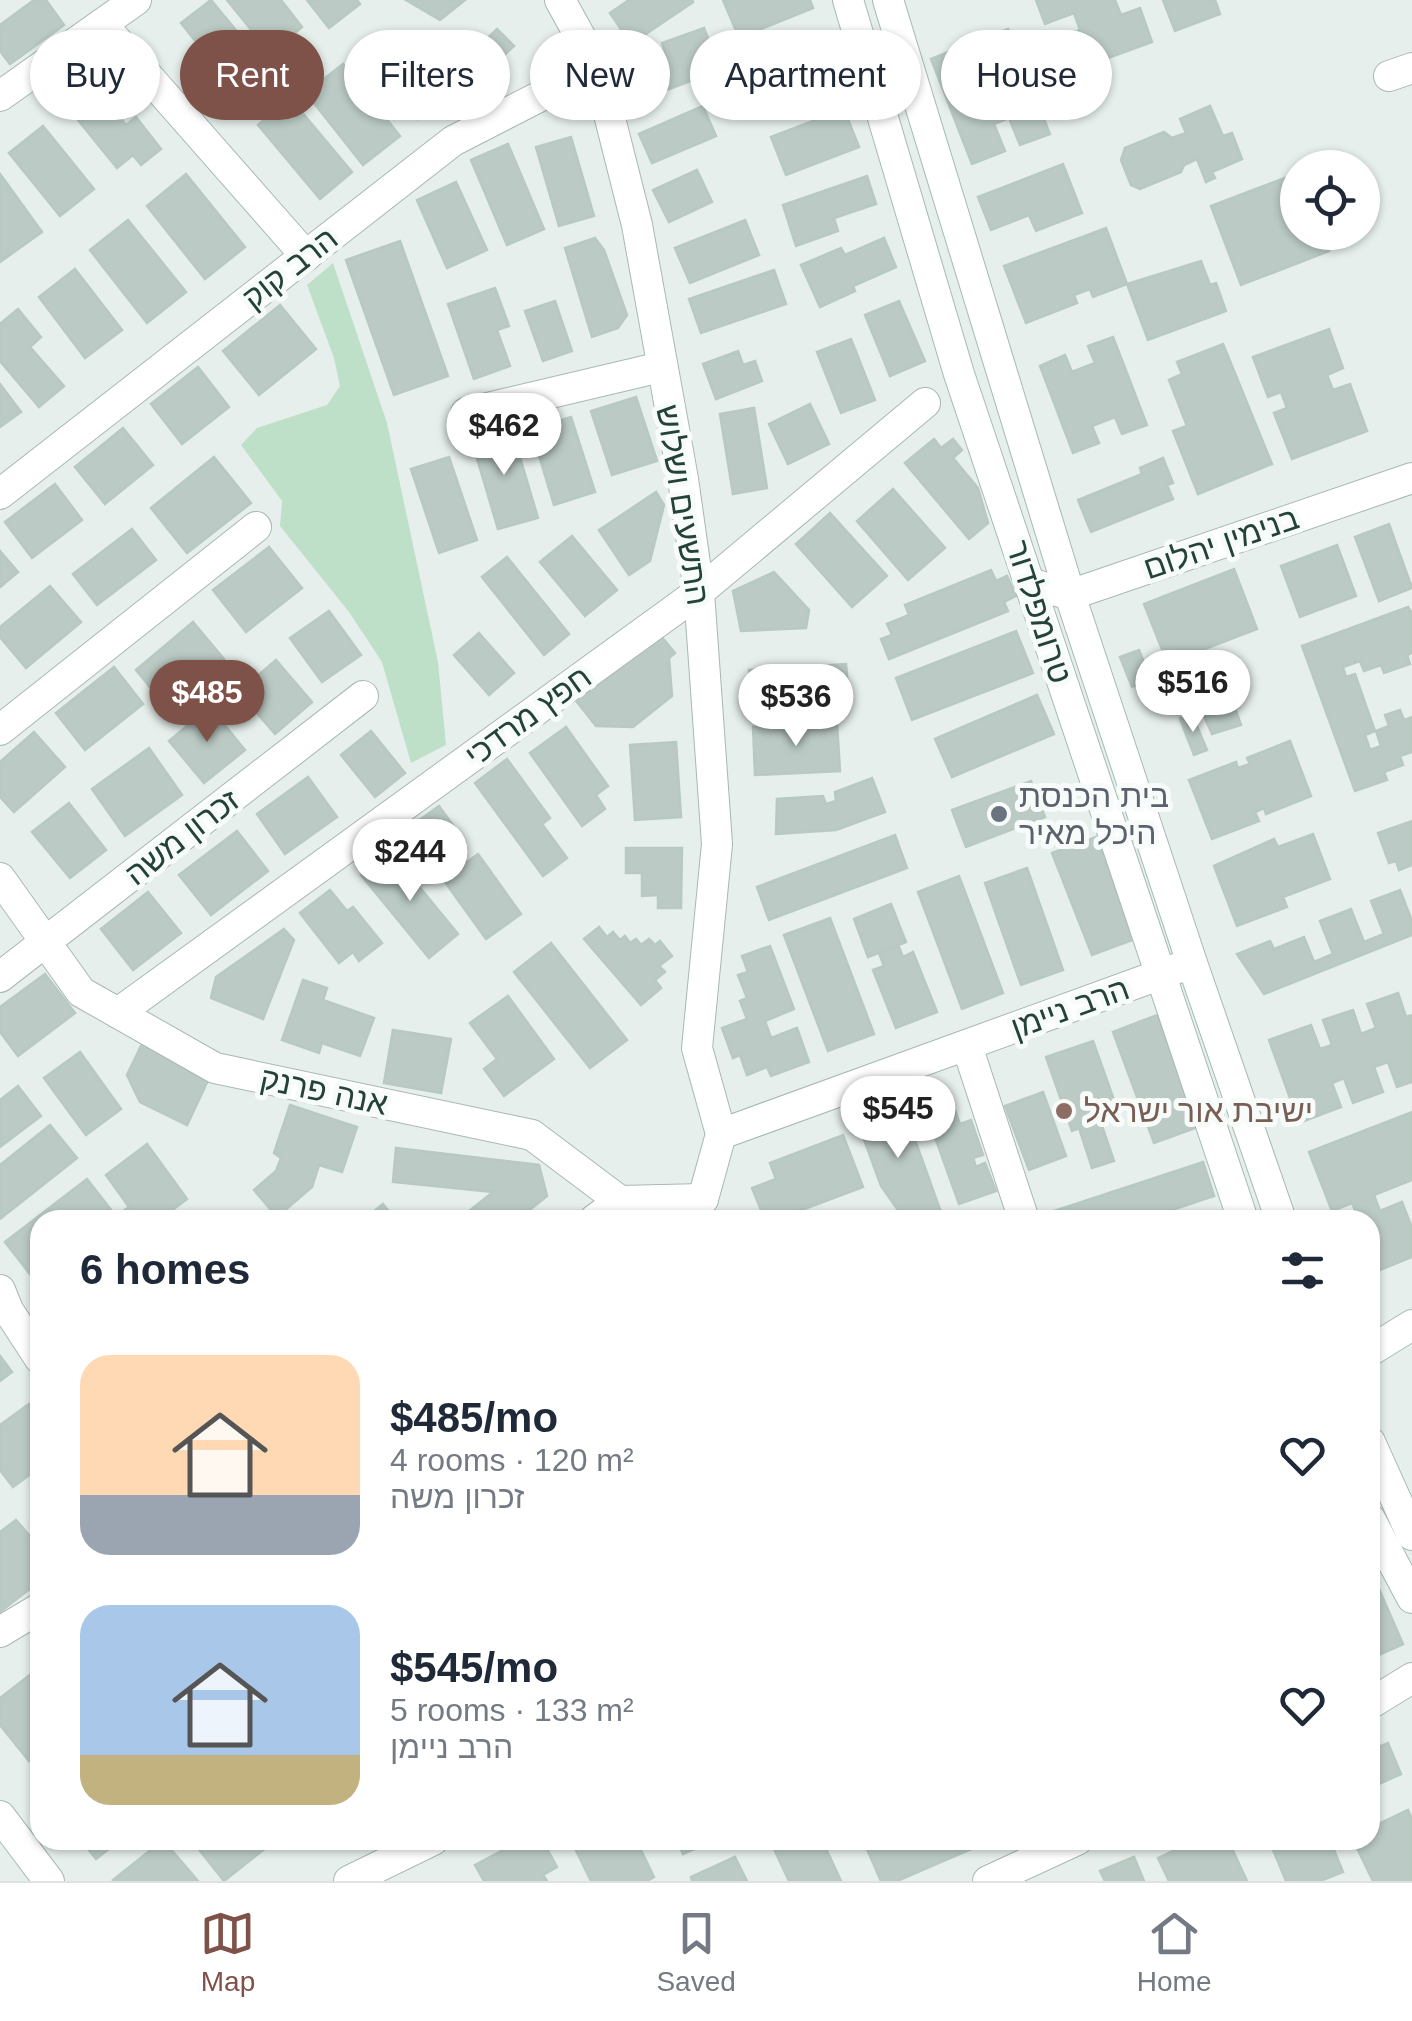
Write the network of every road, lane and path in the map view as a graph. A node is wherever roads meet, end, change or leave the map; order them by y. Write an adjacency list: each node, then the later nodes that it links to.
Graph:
1 (136, 0): 5 (street)
2 (560, 0): 6 (street, התשעים ושלוש)
3 (848, 0): 17 (street, טרומפלדור)
4 (888, 0): 19 (street, טרומפלדור)
5 (102, 24): 7 (street); 10 (street)
6 (577, 30)
7 (0, 96)
8 (530, 101): 10 (street, הרב קוק)
9 (611, 120): 11 (street, התשעים ושלוש)
10 (306, 256): 15 (street, הרב קוק)
11 (660, 367): 13 (street); 18 (street, התשעים ושלוש)
12 (925, 403): 18 (street, חפץ מרדכי)
13 (466, 413)
14 (1412, 478): 19 (street, בנימין יהלום)
15 (0, 494)
16 (256, 528): 21 (street)
17 (1030, 583): 19 (street); 25 (street, טרומפלדור)
18 (699, 592): 27 (street, חפץ מרדכי); 29 (street, התשעים ושלוש)
19 (1070, 595): 24 (street, טרומפלדור)
20 (362, 696): 23 (street, זכרון משה)
21 (0, 730)
22 (0, 878): 23 (street, אנה פרנק)
23 (46, 943): 26 (street, זכרון משה); 27 (street, אנה פרנק)
24 (1192, 963): 25 (street, הרב ניימן); 35 (street, טרומפלדור)
25 (1160, 975): 28 (street, הרב ניימן); 34 (street, טרומפלדור)
26 (0, 977)
27 (118, 1013): 30 (street, אנה פרנק)
28 (967, 1046): 29 (street, הרב ניימן); 33 (street)
29 (721, 1134): 31 (street)
30 (620, 1201): 31 (street); 32 (street)
31 (709, 1209)
32 (608, 1210)
33 (1021, 1210)
34 (1241, 1210)
35 (1278, 1210)
36 (0, 1290): 38 (street)
37 (1412, 1326): 39 (street)
38 (30, 1343)
39 (1380, 1345)
40 (1380, 1464): 41 (street)
41 (1412, 1535)
42 (1380, 1537): 43 (street)
43 (1412, 1598)
44 (30, 1614): 45 (street)
45 (0, 1632)
46 (1412, 1678): 47 (street)
47 (1380, 1698)
48 (0, 1816): 51 (street)
49 (413, 1850): 52 (street)
50 (1055, 1850): 53 (street)
51 (50, 1881)
52 (349, 1881)
53 (988, 1881)

